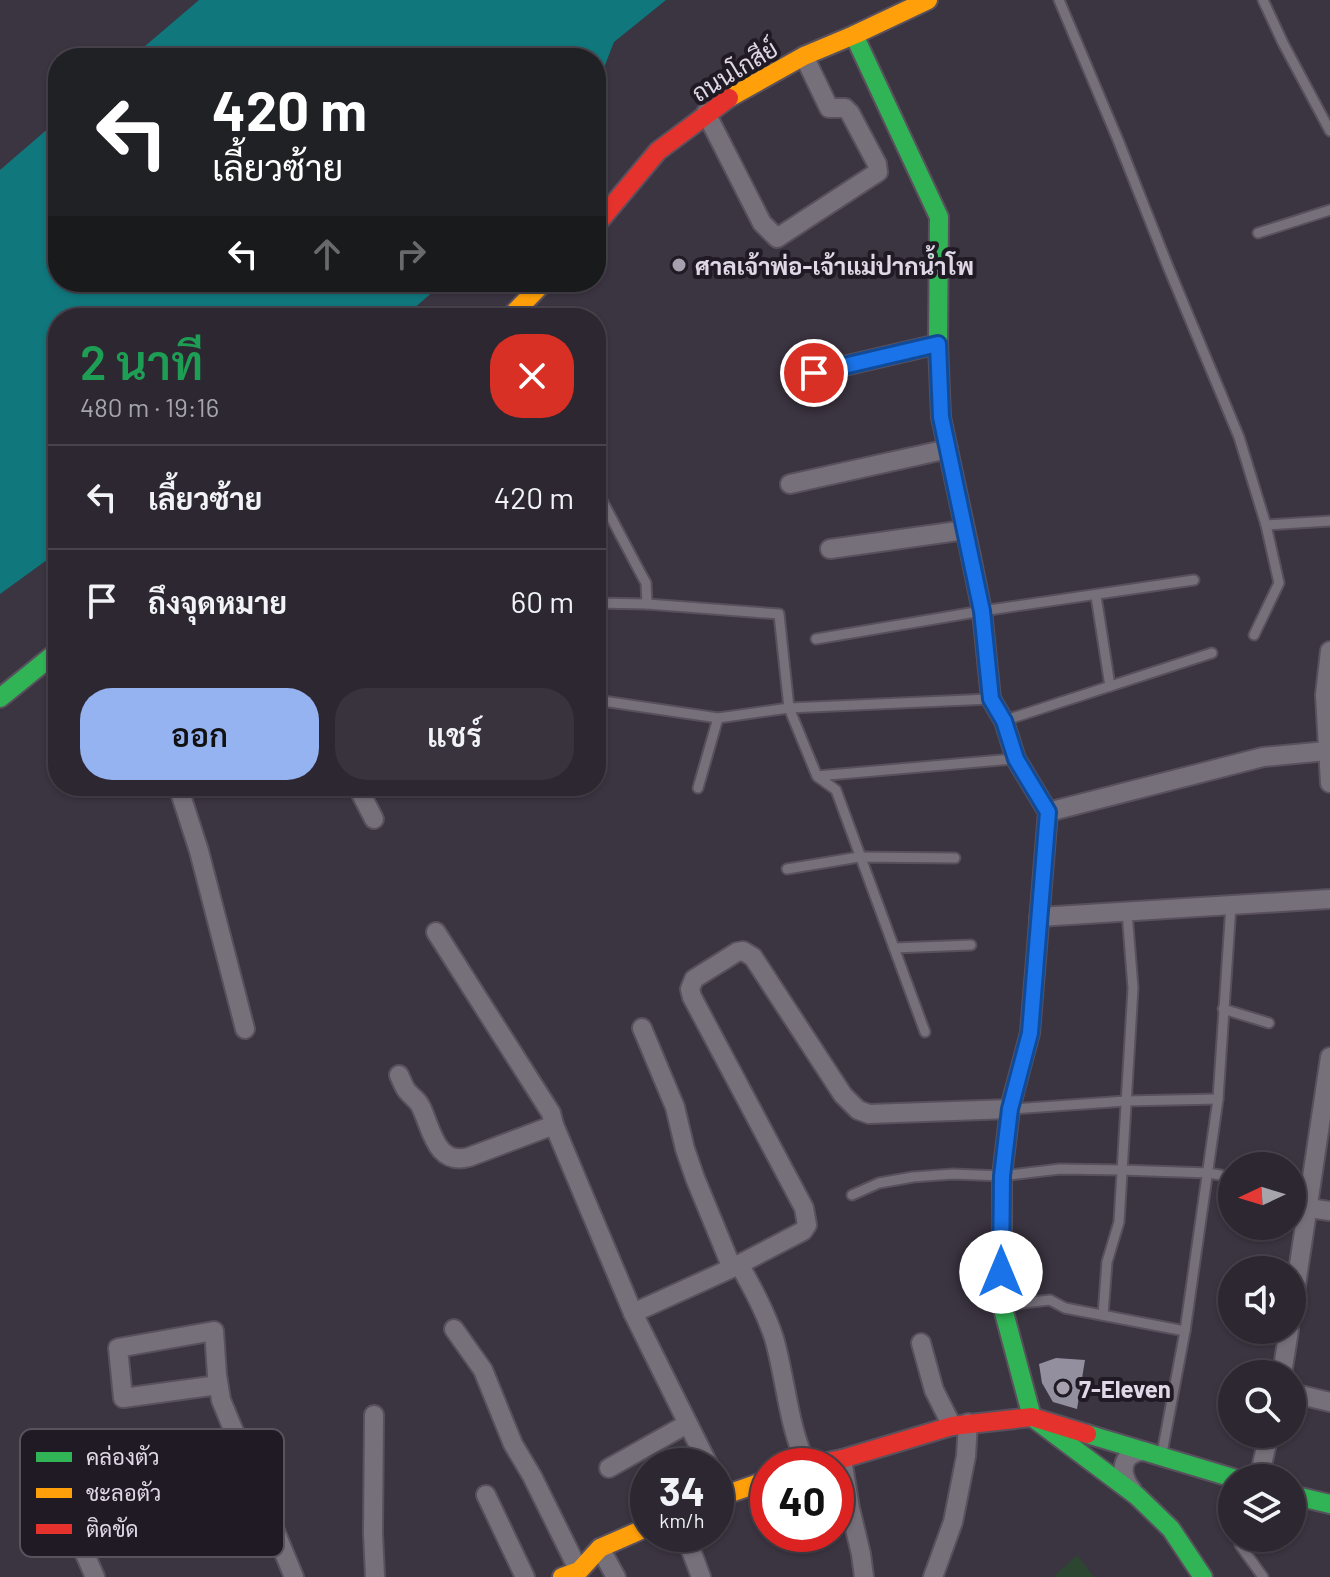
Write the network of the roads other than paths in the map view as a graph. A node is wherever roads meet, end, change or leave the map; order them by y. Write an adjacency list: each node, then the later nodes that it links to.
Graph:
1 (928, 0): 4 (street, ถนนโกสีย์)
2 (1059, 0): 19 (lane)
3 (1263, 0): 7 (lane)
4 (854, 35): 5 (street, ถนนโกสีย์); 13 (street)
5 (804, 56): 6 (street, ถนนโกสีย์); 6 (street)
6 (706, 113): 9 (street, ถนนโกสีย์)
7 (1330, 131)
8 (1330, 210): 10 (lane)
9 (606, 213)
10 (1258, 233)
11 (534, 292): 12 (street)
12 (519, 308)
13 (938, 344): 14 (street); 15 (street)
14 (814, 373)
15 (948, 449): 16 (street); 20 (street)
16 (790, 484)
17 (606, 508): 25 (lane)
18 (1330, 521): 19 (lane)
19 (1266, 525): 27 (lane)
20 (965, 530): 21 (street); 26 (street)
21 (830, 549)
22 (1194, 580): 23 (lane)
23 (1096, 596): 26 (lane); 32 (lane)
24 (606, 603): 25 (lane)
25 (647, 604): 36 (lane)
26 (982, 611): 28 (lane); 34 (street)
27 (1254, 635)
28 (816, 639)
29 (1330, 651): 39 (street)
30 (1212, 653): 32 (lane)
31 (48, 659): 33 (street)
32 (1110, 686): 38 (lane)
33 (0, 698)
34 (991, 699): 36 (lane); 38 (street)
35 (606, 701): 37 (lane)
36 (789, 708): 37 (lane); 41 (lane)
37 (718, 718): 43 (lane)
38 (1004, 721): 40 (street)
39 (1327, 751): 42 (street); 46 (street)
40 (1016, 759): 41 (lane); 46 (street)
41 (817, 776): 48 (lane)
42 (1330, 783)
43 (698, 788)
44 (181, 796): 61 (street)
45 (362, 796): 47 (street)
46 (1048, 812): 54 (street)
47 (374, 819)
48 (859, 857): 49 (lane); 50 (lane); 57 (lane)
49 (955, 858)
50 (787, 869)
51 (1330, 899): 52 (street)
52 (1231, 905): 53 (street); 58 (lane)
53 (1127, 912): 54 (street); 66 (lane)
54 (1039, 917): 67 (street)
55 (436, 932): 68 (street)
56 (971, 945): 57 (lane)
57 (894, 948): 62 (lane)
58 (1223, 1009): 59 (lane); 65 (lane)
59 (1269, 1023)
60 (642, 1028): 77 (street)
61 (245, 1029)
62 (925, 1032)
63 (1330, 1057): 73 (street)
64 (399, 1075): 68 (street)
65 (1218, 1099): 66 (lane); 70 (lane)
66 (1126, 1101): 67 (lane); 69 (lane)
67 (1010, 1109): 72 (street); 77 (street)
68 (554, 1125): 79 (street)
69 (1121, 1170): 70 (lane); 72 (lane); 80 (lane)
70 (1208, 1173): 71 (lane); 82 (lane)
71 (1218, 1175)
72 (1002, 1176): 74 (lane); 78 (street)
73 (1306, 1181)
74 (852, 1195)
75 (1306, 1198): 76 (street)
76 (1330, 1211)
77 (735, 1266): 79 (street); 93 (street)
78 (1002, 1305): 80 (lane); 88 (street)
79 (633, 1313): 89 (street)
80 (1103, 1315): 82 (lane)
81 (454, 1329): 109 (street)
82 (1185, 1331): 94 (lane)
83 (921, 1343): 90 (street)
84 (218, 1385): 84 (street); 91 (street)
85 (1306, 1396): 86 (street)
86 (1330, 1402)
87 (374, 1415): 112 (street)
88 (1032, 1417): 90 (street); 94 (street); 99 (street)
89 (687, 1424): 92 (street); 96 (street)
90 (960, 1424): 95 (street); 117 (street)
91 (233, 1429)
92 (700, 1448)
93 (799, 1448)
94 (1153, 1453): 97 (street); 99 (street)
95 (854, 1455)
96 (609, 1468)
97 (1218, 1473)
98 (486, 1495): 113 (street)
99 (1137, 1496): 118 (street)
100 (1306, 1498): 101 (street)
101 (1330, 1504)
102 (854, 1525): 116 (street)
103 (630, 1535): 104 (street)
104 (600, 1548): 109 (street); 114 (street)
105 (692, 1552): 115 (street)
106 (1245, 1552): 119 (lane)
107 (284, 1553): 111 (street)
108 (86, 1557): 110 (street)
109 (571, 1574)
110 (95, 1577)
111 (294, 1577)
112 (375, 1577)
113 (525, 1577)
114 (616, 1577)
115 (701, 1577)
116 (864, 1577)
117 (933, 1577)
118 (1203, 1577)
119 (1263, 1577)

